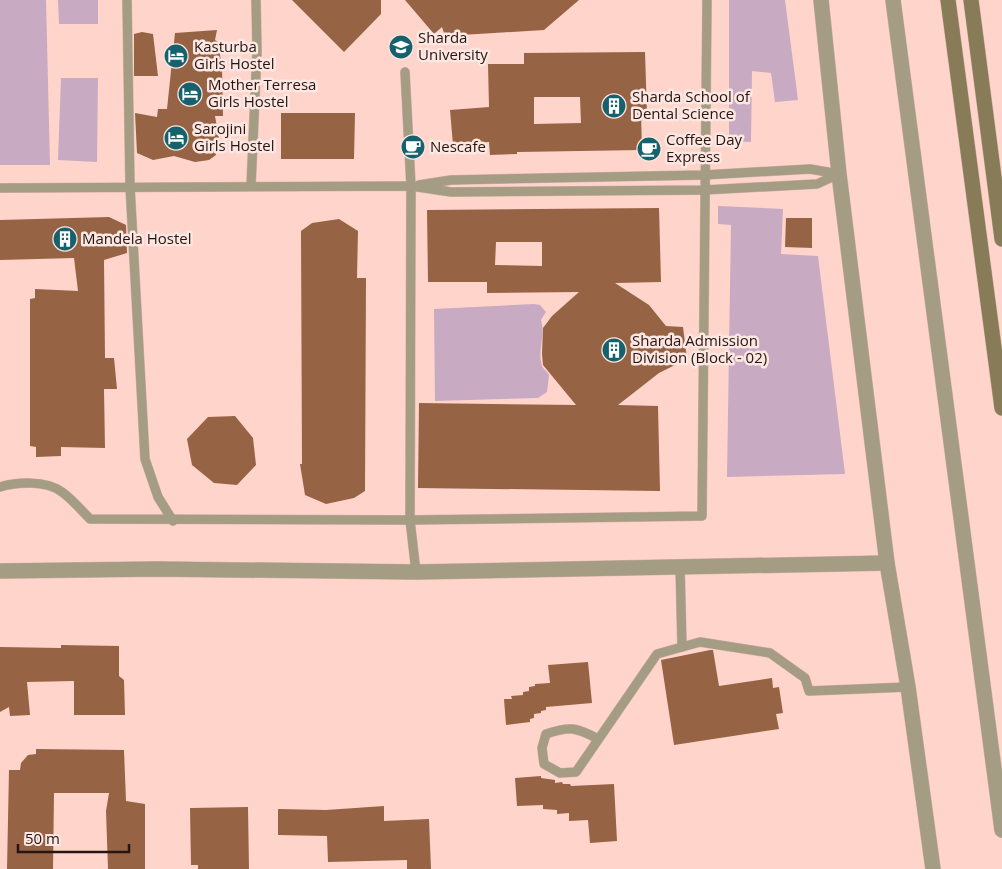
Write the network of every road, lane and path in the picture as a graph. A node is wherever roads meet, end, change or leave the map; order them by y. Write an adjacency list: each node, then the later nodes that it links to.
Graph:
1 (126, 0): 11 (lane)
2 (256, 0): 12 (lane)
3 (707, 0): 10 (lane)
4 (821, 0): 9 (street)
5 (894, 0): 28 (street)
6 (948, 0): 17 (street)
7 (971, 0): 16 (street)
8 (405, 72): 13 (lane)
9 (840, 174): 10 (lane); 15 (lane); 21 (street)
10 (704, 175): 13 (lane); 15 (lane)
11 (130, 186): 12 (lane); 14 (lane); 19 (lane)
12 (251, 186): 13 (lane)
13 (411, 186): 15 (lane); 20 (lane)
14 (0, 188)
15 (704, 190): 20 (lane)
16 (1002, 239)
17 (1002, 408)
18 (0, 487): 19 (lane)
19 (172, 520): 20 (lane)
20 (410, 520): 24 (lane)
21 (887, 563): 22 (street); 26 (street)
22 (680, 565): 24 (street); 25 (lane)
23 (0, 571): 24 (street)
24 (416, 572)
25 (682, 647): 26 (lane); 27 (lane)
26 (908, 687): 29 (street)
27 (598, 739): 27 (lane)
28 (1002, 830)
29 (933, 869)

